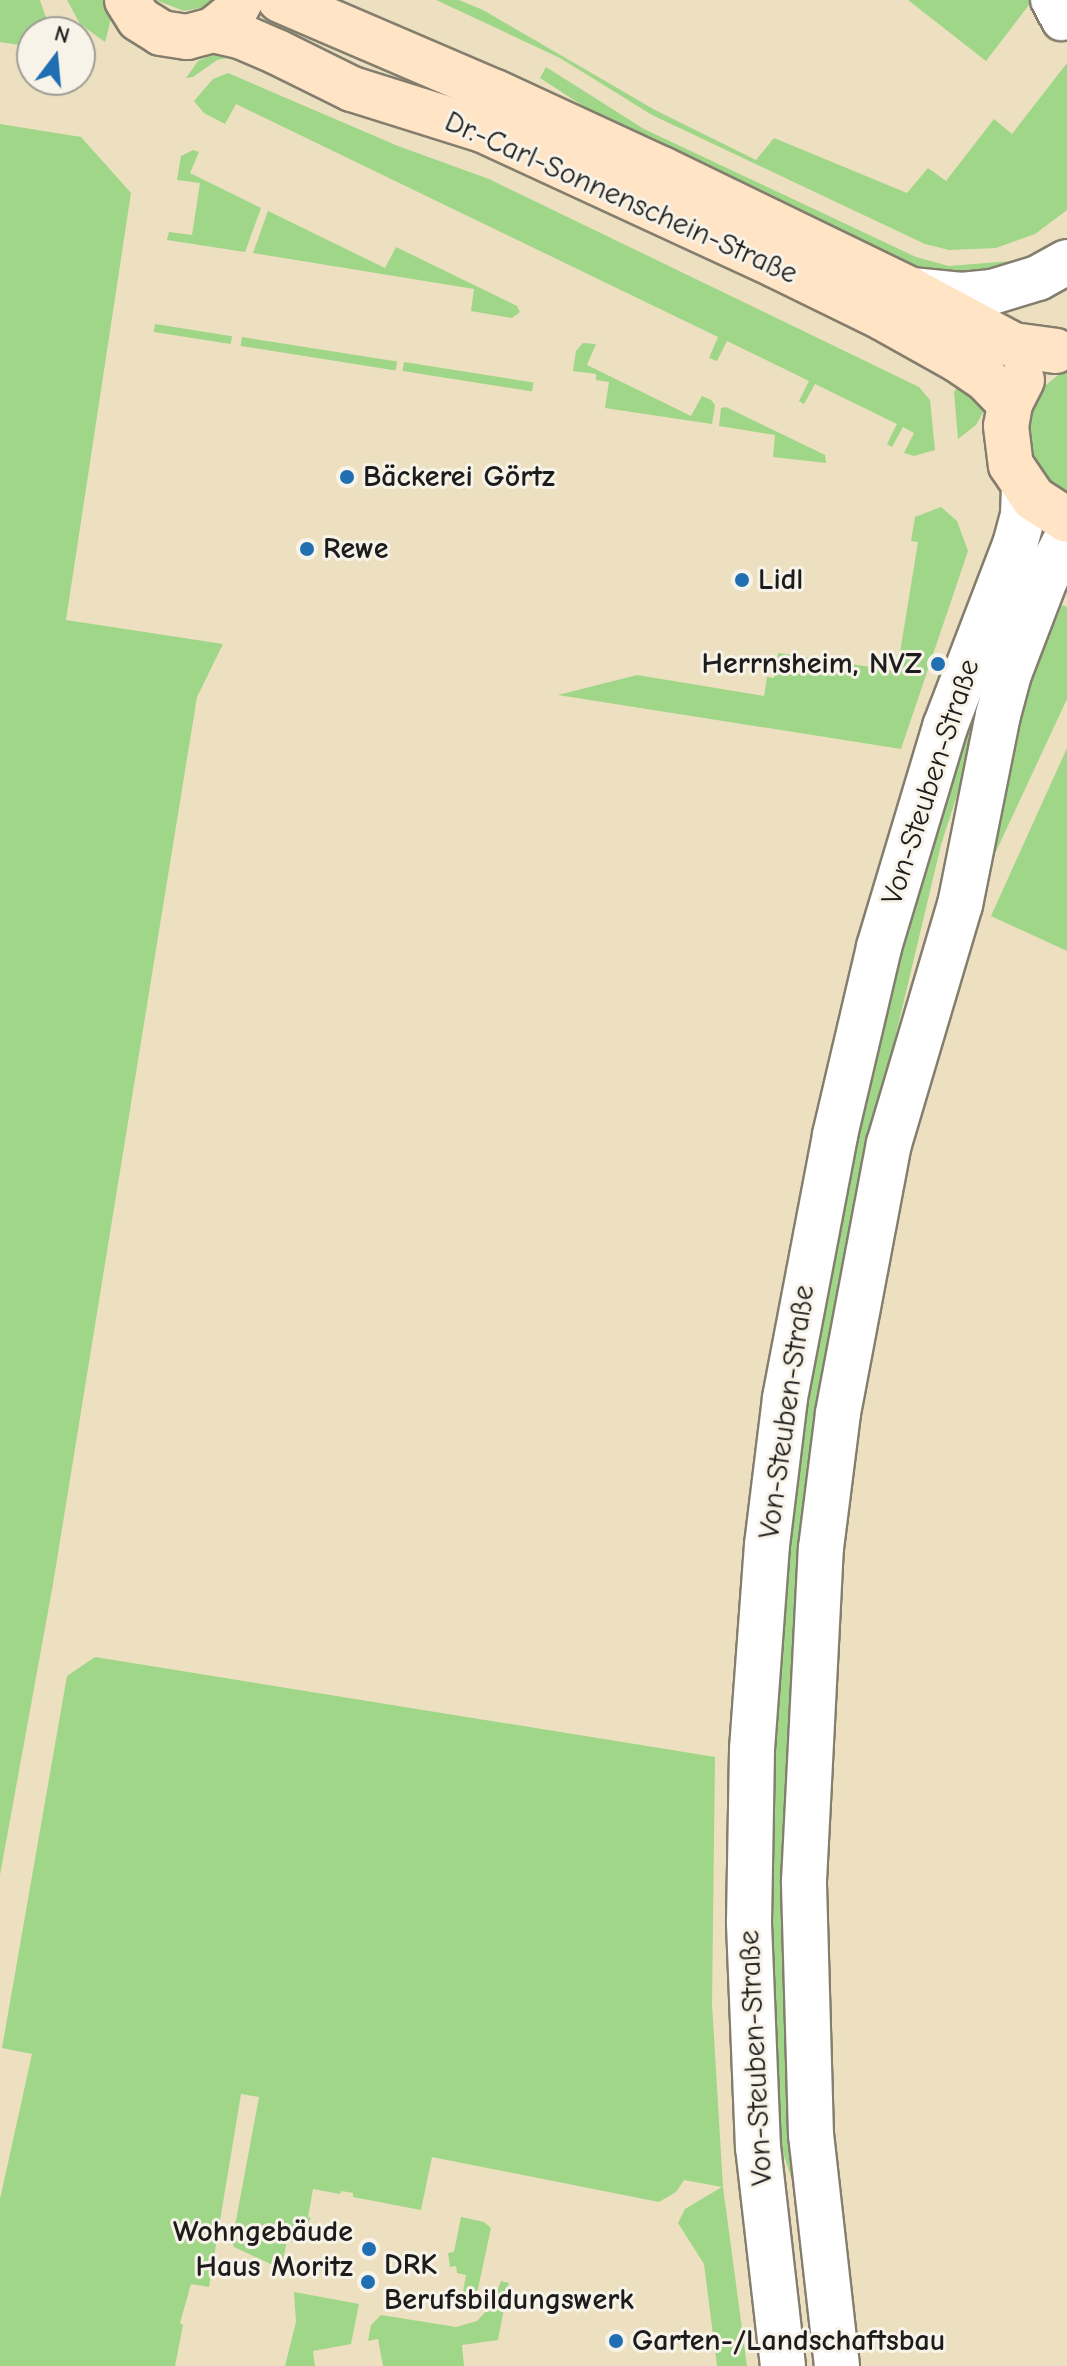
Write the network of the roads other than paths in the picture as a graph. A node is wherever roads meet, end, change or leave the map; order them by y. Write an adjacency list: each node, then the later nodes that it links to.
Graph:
1 (127, 0): 3 (main road)
2 (280, 0): 5 (main road, Dr.-Carl-Sonnenschein-Straße)
3 (227, 15): 7 (main road, Dr.-Carl-Sonnenschein-Straße)
4 (1067, 262): 5 (street)
5 (911, 290): 6 (main road, Dr.-Carl-Sonnenschein-Straße)
6 (1061, 348): 7 (main road)
7 (1010, 404): 8 (main road)
8 (1024, 488): 9 (main road); 11 (street, Von-Steuben-Straße)
9 (1067, 520)
10 (1067, 537): 12 (street, Von-Steuben-Straße)
11 (783, 2366)
12 (837, 2366)

